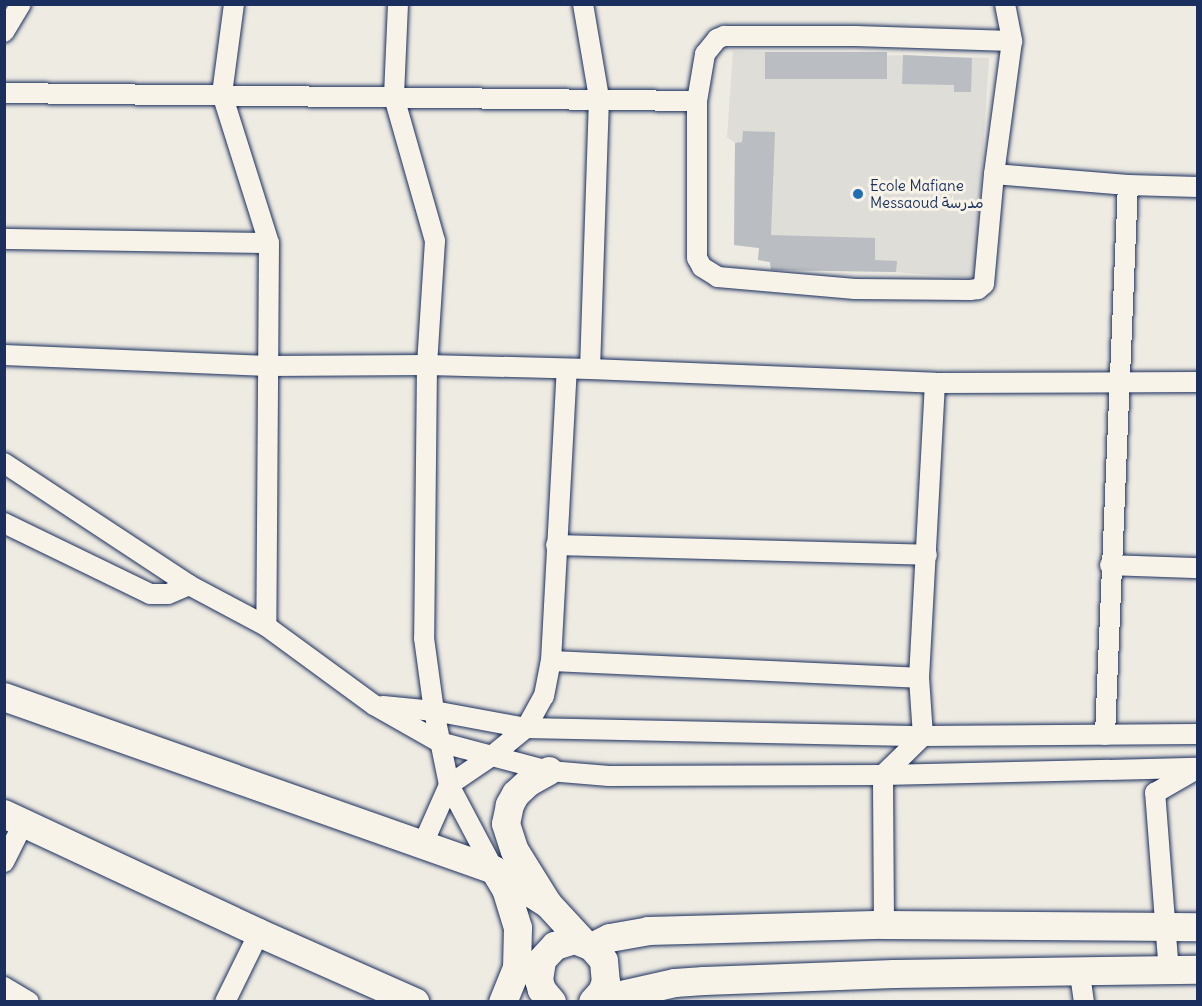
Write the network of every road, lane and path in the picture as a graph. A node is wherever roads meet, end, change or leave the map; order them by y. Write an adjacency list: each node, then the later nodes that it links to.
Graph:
1 (234, 4): 9 (street)
2 (398, 4): 10 (street)
3 (583, 4): 11 (street)
4 (1005, 4): 7 (street)
5 (16, 6): 6 (street)
6 (4, 32)
7 (1012, 41): 12 (street); 13 (street)
8 (4, 93): 9 (street)
9 (222, 94): 10 (street); 17 (street)
10 (394, 96): 11 (street); 19 (street)
11 (599, 98): 12 (street); 22 (street)
12 (697, 101): 13 (street)
13 (994, 174): 14 (street)
14 (1128, 185): 15 (street); 23 (street)
15 (1197, 187)
16 (4, 239): 17 (street)
17 (269, 243): 20 (street)
18 (4, 355): 20 (street)
19 (427, 365): 20 (street); 21 (street); 38 (street)
20 (268, 366): 33 (street)
21 (567, 369): 22 (street); 28 (street)
22 (590, 369): 25 (street)
23 (1118, 382): 24 (street); 25 (street); 30 (street)
24 (1197, 382)
25 (935, 383): 29 (street)
26 (4, 463): 32 (street)
27 (5, 526): 32 (street)
28 (556, 545): 29 (street); 34 (street)
29 (927, 555): 35 (street)
30 (1110, 565): 31 (street); 41 (street)
31 (1197, 568)
32 (189, 585): 33 (street)
33 (266, 626): 37 (street)
34 (551, 661): 35 (street); 39 (street)
35 (919, 678): 42 (street)
36 (4, 697): 51 (main road)
37 (374, 705): 38 (street); 43 (street)
38 (434, 711): 39 (street); 43 (street)
39 (526, 728): 42 (street); 44 (street)
40 (1197, 734): 41 (street); 45 (street)
41 (1105, 735): 42 (street)
42 (923, 736): 48 (street)
43 (439, 742): 44 (street); 49 (street)
44 (493, 755): 47 (street); 49 (street)
45 (1197, 759)
46 (1197, 768): 48 (street); 56 (street)
47 (549, 771): 48 (street); 54 (main road)
48 (883, 775): 55 (street)
49 (448, 785): 51 (street); 53 (street)
50 (14, 819): 52 (street); 58 (main road)
51 (422, 846): 53 (main road)
52 (4, 862)
53 (494, 870): 54 (main road); 70 (main road)
54 (548, 904): 59 (main road)
55 (884, 924): 56 (main road); 59 (main road)
56 (1167, 927): 57 (main road); 61 (street)
57 (1197, 927)
58 (259, 933): 68 (street); 69 (main road)
59 (594, 950): 65 (main road); 66 (main road); 71 (main road)
60 (1197, 970): 61 (main road)
61 (1169, 972): 62 (main road)
62 (1080, 974): 63 (main road); 73 (street)
63 (704, 981): 65 (main road); 72 (main road)
64 (4, 987): 67 (street)
65 (642, 997): 66 (main road)
66 (594, 1001)
67 (30, 1002)
68 (225, 1002)
69 (415, 1002)
70 (503, 1002)
71 (552, 1002)
72 (680, 1002)
73 (1084, 1002)

